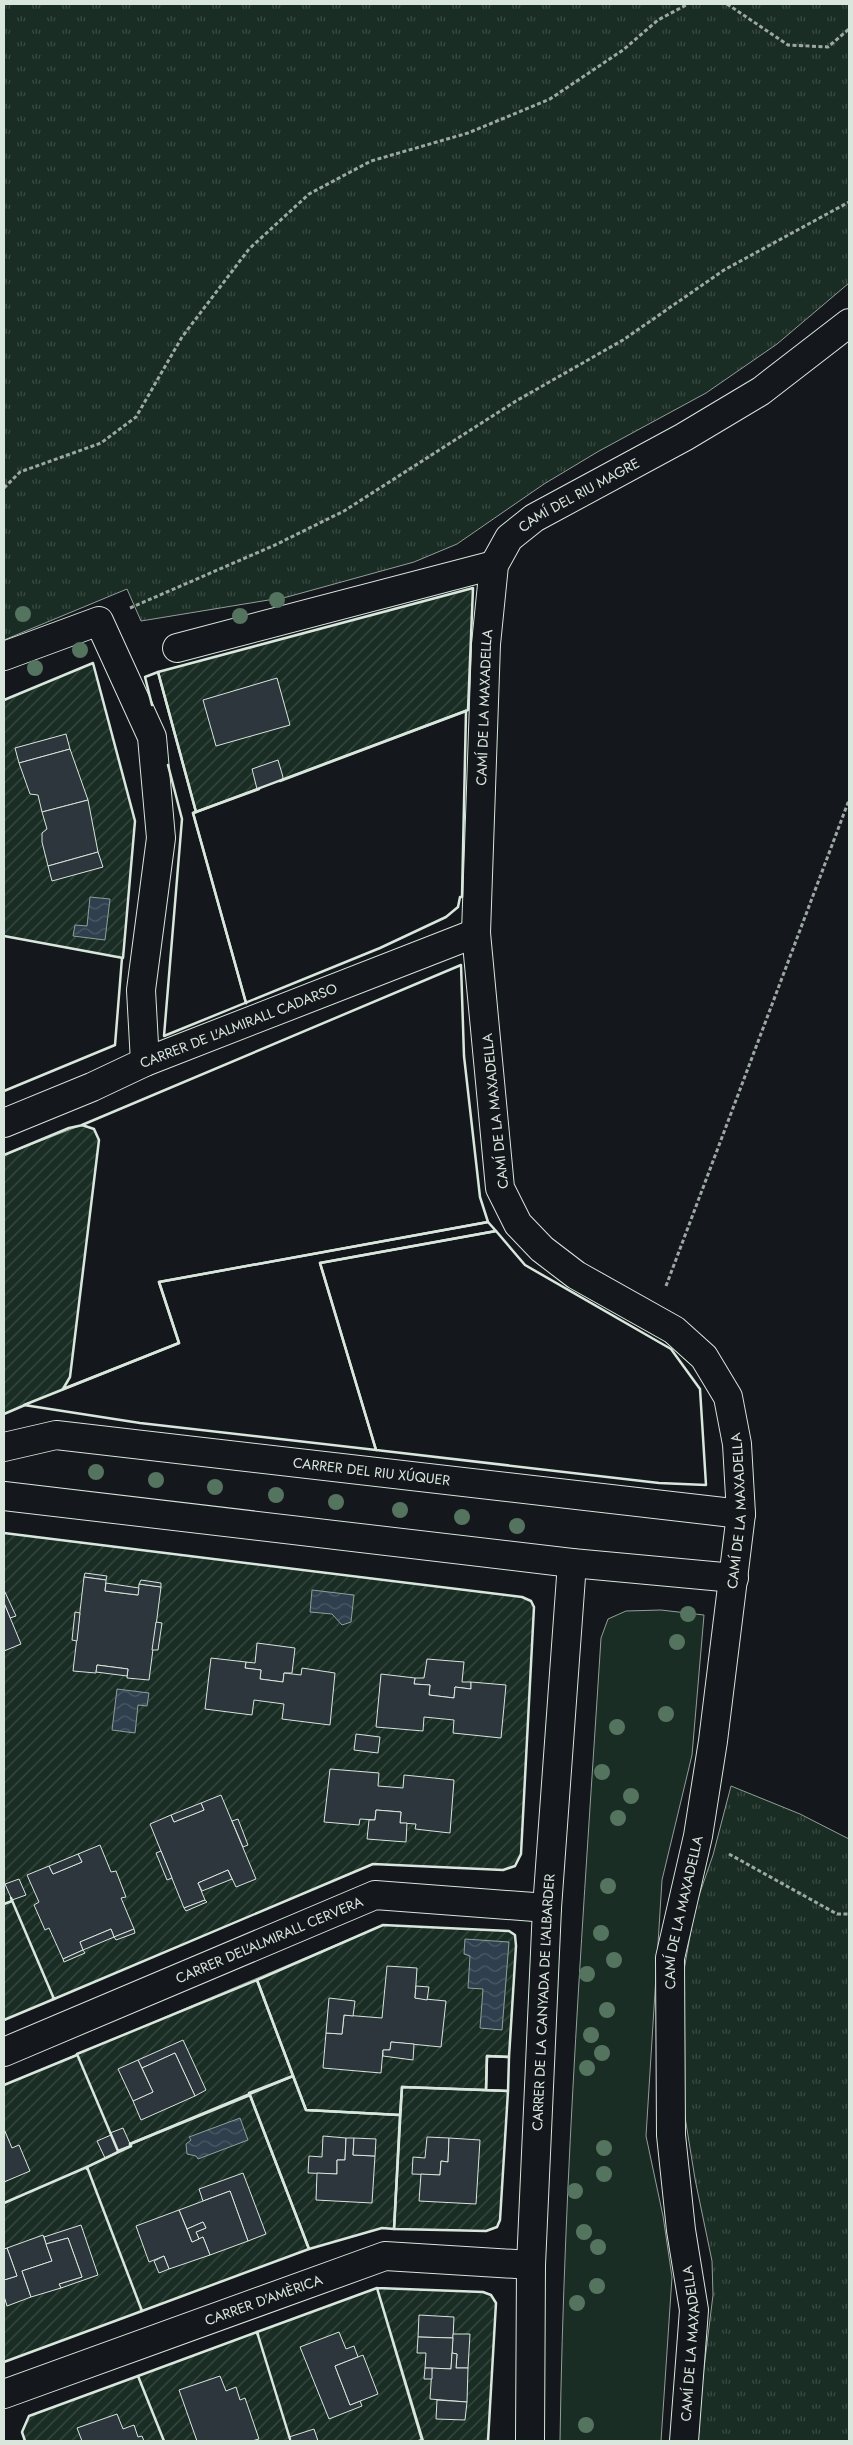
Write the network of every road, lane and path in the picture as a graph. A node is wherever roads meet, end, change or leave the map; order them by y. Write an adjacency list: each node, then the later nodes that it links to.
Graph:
1 (688, 4): 6 (path)
2 (727, 4): 3 (path)
3 (849, 29)
4 (849, 202): 8 (path)
5 (849, 323): 7 (street, CAMÍ DEL RIU MAGRE)
6 (4, 488)
7 (494, 565): 9 (street); 12 (street, CAMÍ DE LA MAXADELLA)
8 (99, 620): 10 (street); 13 (street)
9 (177, 648)
10 (4, 656)
11 (849, 800): 15 (path)
12 (476, 933): 13 (street, CARRER DE L'ALMIRALL CADARSO); 15 (street, CAMÍ DE LA MAXADELLA)
13 (145, 1062): 14 (street, CARRER DE L'ALMIRALL CADARSO)
14 (4, 1123)
15 (654, 1318): 18 (street, CAMÍ DE LA MAXADELLA)
16 (4, 1447): 18 (street, CARRER DEL RIU XÚQUER)
17 (4, 1496): 19 (street)
18 (741, 1514): 20 (street, CAMÍ DE LA MAXADELLA)
19 (572, 1564): 20 (street); 22 (street, CARRER DE LA CANYADA DE L'ALBARDER)
20 (734, 1578): 21 (street, CAMÍ DE LA MAXADELLA)
21 (698, 1836): 23 (path); 28 (street, CAMÍ DE LA MAXADELLA)
22 (547, 1908): 24 (street, CARRER DEL'ALMIRALL CERVERA); 25 (street, CARRER DE LA CANYADA DE L'ALBARDER)
23 (849, 1914)
24 (4, 2052)
25 (531, 2265): 26 (street, CARRER D'AMÈRICA); 27 (street, CARRER DE LA CANYADA DE L'ALBARDER)
26 (4, 2394)
27 (530, 2441)
28 (684, 2441)

